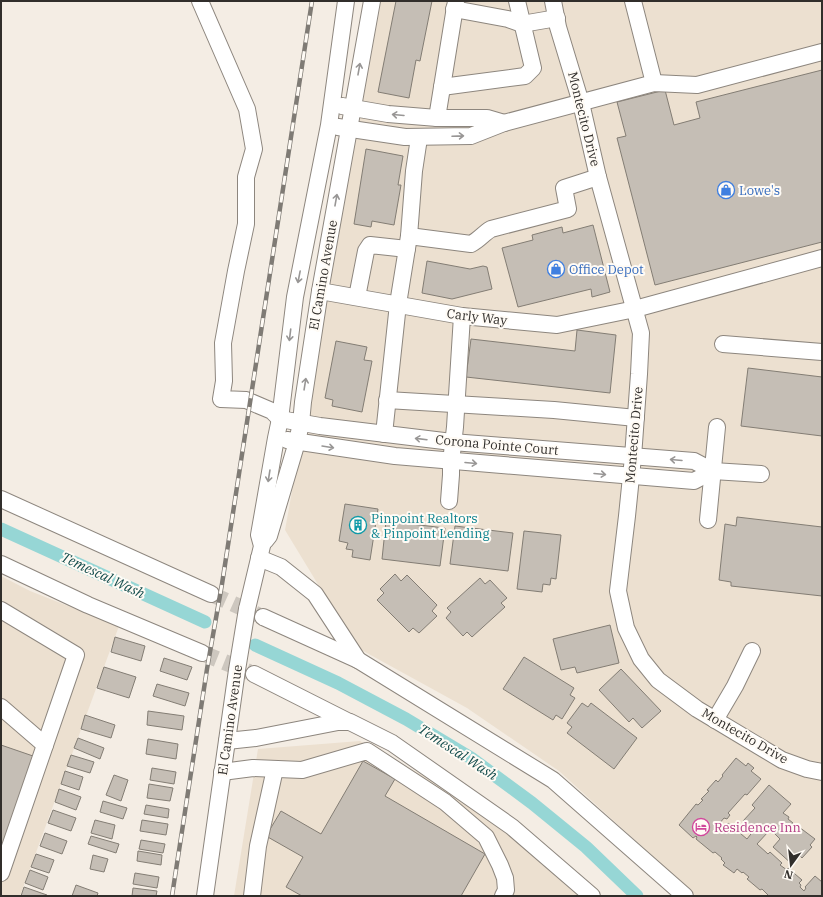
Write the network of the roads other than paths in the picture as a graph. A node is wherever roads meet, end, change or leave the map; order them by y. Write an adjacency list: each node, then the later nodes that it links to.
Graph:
1 (200, 1): 34 (street)
2 (346, 1): 14 (street, El Camino Avenue)
3 (372, 1): 15 (street, El Camino Avenue, one-way to 3)
4 (517, 1): 9 (street)
5 (553, 1): 8 (street, Montecito Drive)
6 (633, 1): 11 (street)
7 (455, 5): 9 (street); 12 (street)
8 (557, 18): 9 (street); 13 (street, Montecito Drive)
9 (522, 24): 12 (street)
10 (822, 52): 11 (street)
11 (654, 83): 13 (street)
12 (442, 88): 16 (street)
13 (581, 103): 17 (street); 21 (street, Montecito Drive)
14 (332, 104): 15 (street); 18 (street, El Camino Avenue)
15 (352, 108): 16 (street, one-way to 15); 19 (street, El Camino Avenue)
16 (437, 118): 17 (street)
17 (504, 123): 20 (street, one-way to 17)
18 (329, 125): 19 (street); 34 (street, El Camino Avenue, one-way to 34)
19 (348, 130): 20 (street); 24 (street, El Camino Avenue, one-way to 19)
20 (419, 138): 22 (street)
21 (598, 177): 22 (street); 27 (street, Montecito Drive)
22 (408, 243): 25 (street); 26 (street)
23 (822, 258): 27 (street, Carly Way)
24 (320, 291): 25 (street, Carly Way); 35 (street, El Camino Avenue, one-way to 24)
25 (357, 297): 26 (street, Carly Way)
26 (398, 304): 28 (street, Carly Way); 31 (street)
27 (635, 309): 28 (street, Carly Way); 33 (street, Montecito Drive)
28 (462, 316): 32 (street)
29 (723, 344): 30 (street)
30 (822, 352)
31 (387, 400): 32 (street); 37 (street)
32 (457, 403): 33 (street); 40 (street)
33 (636, 418): 41 (street, Montecito Drive)
34 (280, 419): 35 (street, Corona Pointe Court); 38 (street, El Camino Avenue)
35 (301, 423): 37 (street, Corona Pointe Court); 39 (street, El Camino Avenue)
36 (717, 427): 43 (street)
37 (384, 434): 40 (street, Corona Pointe Court, one-way to 37)
38 (276, 438): 39 (street, Corona Pointe Court); 49 (street, El Camino Avenue, one-way to 49)
39 (297, 442): 42 (street, Corona Pointe Court, one-way to 42); 49 (street, El Camino Avenue)
40 (452, 442): 41 (street, Corona Pointe Court); 42 (street)
41 (633, 457): 43 (street, Corona Pointe Court, one-way to 41); 45 (street, Montecito Drive)
42 (451, 462): 45 (street, Corona Pointe Court, one-way to 45); 47 (street)
43 (713, 471): 44 (street); 45 (street, Corona Pointe Court); 48 (street)
44 (761, 474)
45 (631, 477): 59 (street, Montecito Drive)
46 (1, 499): 51 (street)
47 (449, 501)
48 (708, 520)
49 (260, 552): 56 (street); 61 (street, El Camino Avenue, bridge)
50 (1, 564): 55 (street)
51 (211, 594)
52 (1, 610): 62 (street)
53 (263, 617): 56 (street)
54 (752, 651): 59 (street)
55 (202, 653)
56 (358, 660): 71 (street)
57 (254, 674): 60 (street)
58 (1, 706): 62 (street)
59 (715, 720): 65 (street, Montecito Drive)
60 (350, 722): 61 (street); 70 (street)
61 (227, 741): 64 (street, El Camino Avenue)
62 (45, 745): 66 (street)
63 (275, 769): 64 (street); 68 (street); 69 (street)
64 (222, 772): 67 (street, El Camino Avenue)
65 (822, 772)
66 (1, 873)
67 (204, 896)
68 (252, 896)
69 (503, 896)
70 (592, 896)
71 (685, 896)

